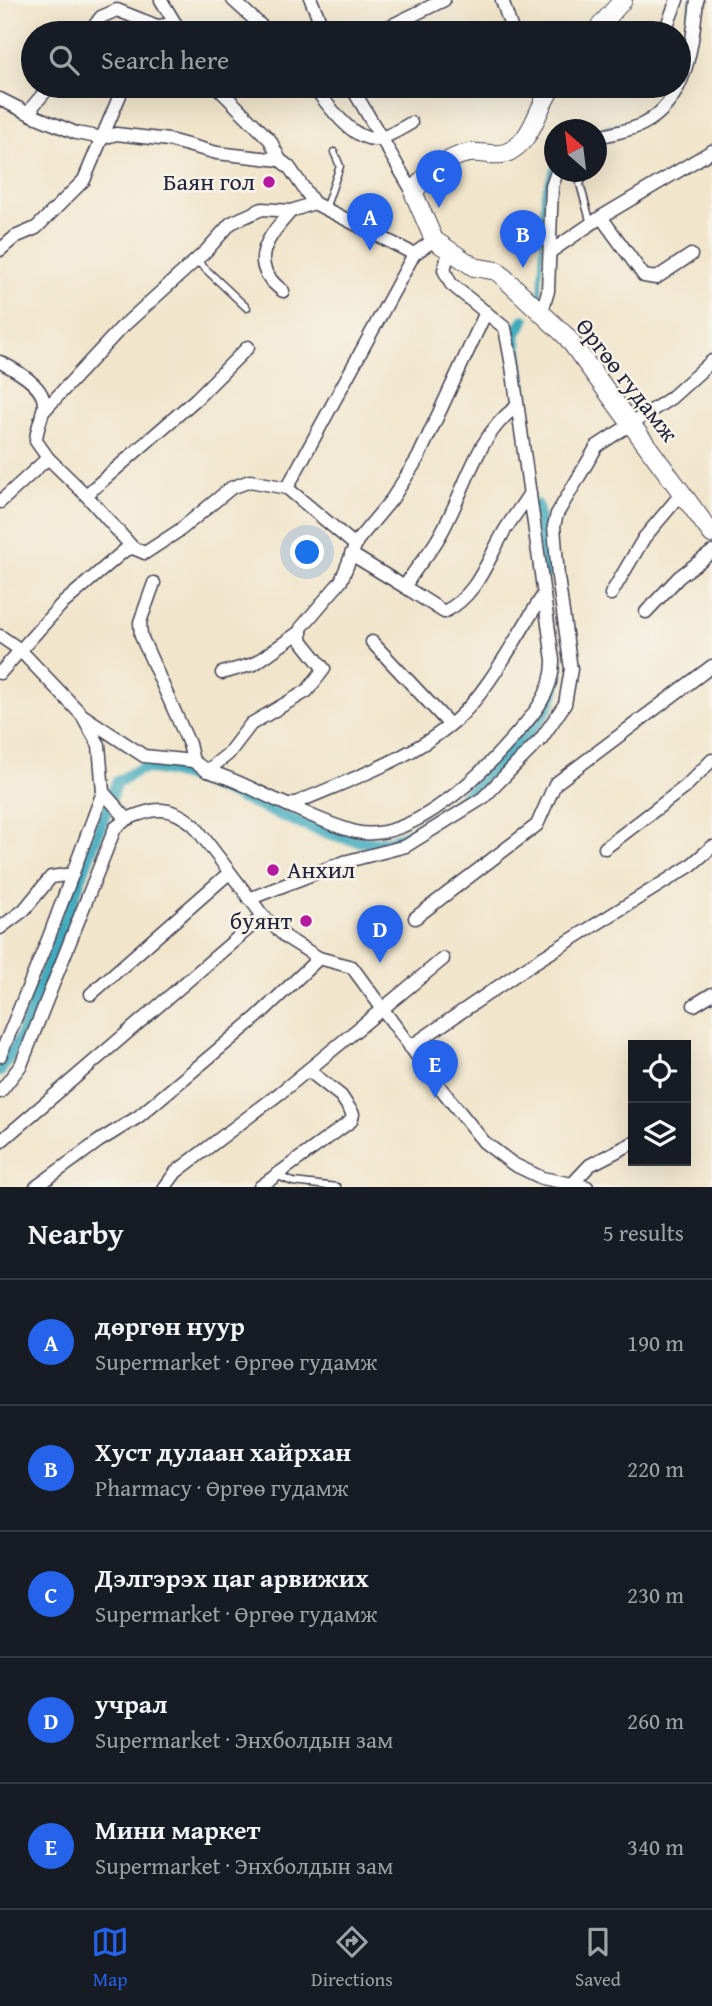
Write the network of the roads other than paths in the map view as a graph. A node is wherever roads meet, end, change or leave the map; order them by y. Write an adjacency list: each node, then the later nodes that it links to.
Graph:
1 (162, 0): 11 (street)
2 (233, 0): 12 (street)
3 (311, 0): 13 (street)
4 (444, 0): 14 (street)
5 (502, 0): 15 (street)
6 (623, 0): 16 (street)
7 (677, 0): 17 (street)
8 (697, 0): 18 (street)
9 (98, 21): 10 (street)
10 (144, 21)
11 (174, 21)
12 (256, 21)
13 (320, 21)
14 (401, 21)
15 (509, 21)
16 (605, 21)
17 (669, 21)
18 (691, 47)
19 (40, 98): 27 (street)
20 (119, 98): 30 (street)
21 (228, 98): 34 (street)
22 (324, 98): 31 (street)
23 (358, 98): 31 (street)
24 (543, 98): 37 (street)
25 (671, 98): 29 (street)
26 (0, 99): 27 (street)
27 (32, 116): 30 (street)
28 (411, 123): 31 (street)
29 (607, 135)
30 (103, 138): 34 (street); 42 (street)
31 (380, 139): 37 (street)
32 (712, 151): 40 (street)
33 (334, 152): 38 (lane)
34 (280, 160): 38 (street)
35 (553, 182): 44 (street)
36 (581, 182): 40 (lane)
37 (414, 194): 41 (street, Өргөө гудамж)
38 (319, 206): 39 (street); 45 (street)
39 (290, 211): 47 (street); 48 (street)
40 (596, 220): 44 (street); 46 (street)
41 (434, 240): 43 (street, Өргөө гудамж); 45 (street)
42 (0, 250)
43 (449, 252): 50 (street); 51 (street, Өргөө гудамж)
44 (550, 252): 51 (street)
45 (414, 254): 59 (street)
46 (691, 255)
47 (196, 260): 49 (lane); 56 (street)
48 (283, 291)
49 (247, 308)
50 (486, 312): 55 (street); 66 (street)
51 (541, 315): 57 (street, Өргөө гудамж)
52 (248, 347): 62 (street)
53 (712, 361): 57 (street)
54 (0, 362): 56 (street)
55 (516, 407): 60 (street); 69 (street)
56 (41, 414): 58 (street)
57 (630, 422): 61 (street, Өргөө гудамж); 92 (street)
58 (48, 458): 62 (street); 63 (street)
59 (287, 488): 65 (street); 66 (street)
60 (530, 493): 69 (street); 70 (street)
61 (682, 493): 64 (street, Өргөө гудамж); 71 (street)
62 (86, 495): 65 (street)
63 (0, 502)
64 (712, 534)
65 (133, 548): 76 (street)
66 (353, 550): 69 (street); 73 (street)
67 (712, 552): 72 (street)
68 (153, 583): 83 (street)
69 (405, 587)
70 (544, 594): 81 (street); 86 (street)
71 (611, 594)
72 (646, 612)
73 (301, 631): 79 (street); 84 (street)
74 (0, 636): 76 (street)
75 (372, 642): 81 (street)
76 (19, 649): 78 (street); 80 (street)
77 (712, 666): 94 (street)
78 (0, 673)
79 (222, 673)
80 (82, 715): 83 (street); 85 (street)
81 (450, 725): 86 (street)
82 (712, 760): 89 (street)
83 (193, 761): 84 (street)
84 (207, 771): 86 (street)
85 (103, 792): 87 (street); 91 (street)
86 (289, 806)
87 (127, 819): 90 (street); 105 (street)
88 (712, 847): 102 (street)
89 (605, 848)
90 (229, 873): 92 (street); 98 (street)
91 (73, 874): 95 (street); 103 (street)
92 (249, 899): 93 (street)
93 (262, 916): 96 (street); 106 (street)
94 (415, 918)
95 (0, 929)
96 (319, 958): 101 (street); 110 (street)
97 (443, 959): 101 (street)
98 (91, 994)
99 (712, 994): 100 (street)
100 (694, 1005)
101 (383, 1007): 102 (street); 104 (street)
102 (410, 1047): 109 (street)
103 (0, 1056)
104 (308, 1070): 108 (street); 111 (street)
105 (0, 1092)
106 (0, 1142)
107 (628, 1146): 109 (street)
108 (276, 1175): 112 (street); 113 (lane)
109 (573, 1183): 114 (street)
110 (36, 1187)
111 (164, 1187)
112 (260, 1187)
113 (337, 1187)
114 (587, 1187)

